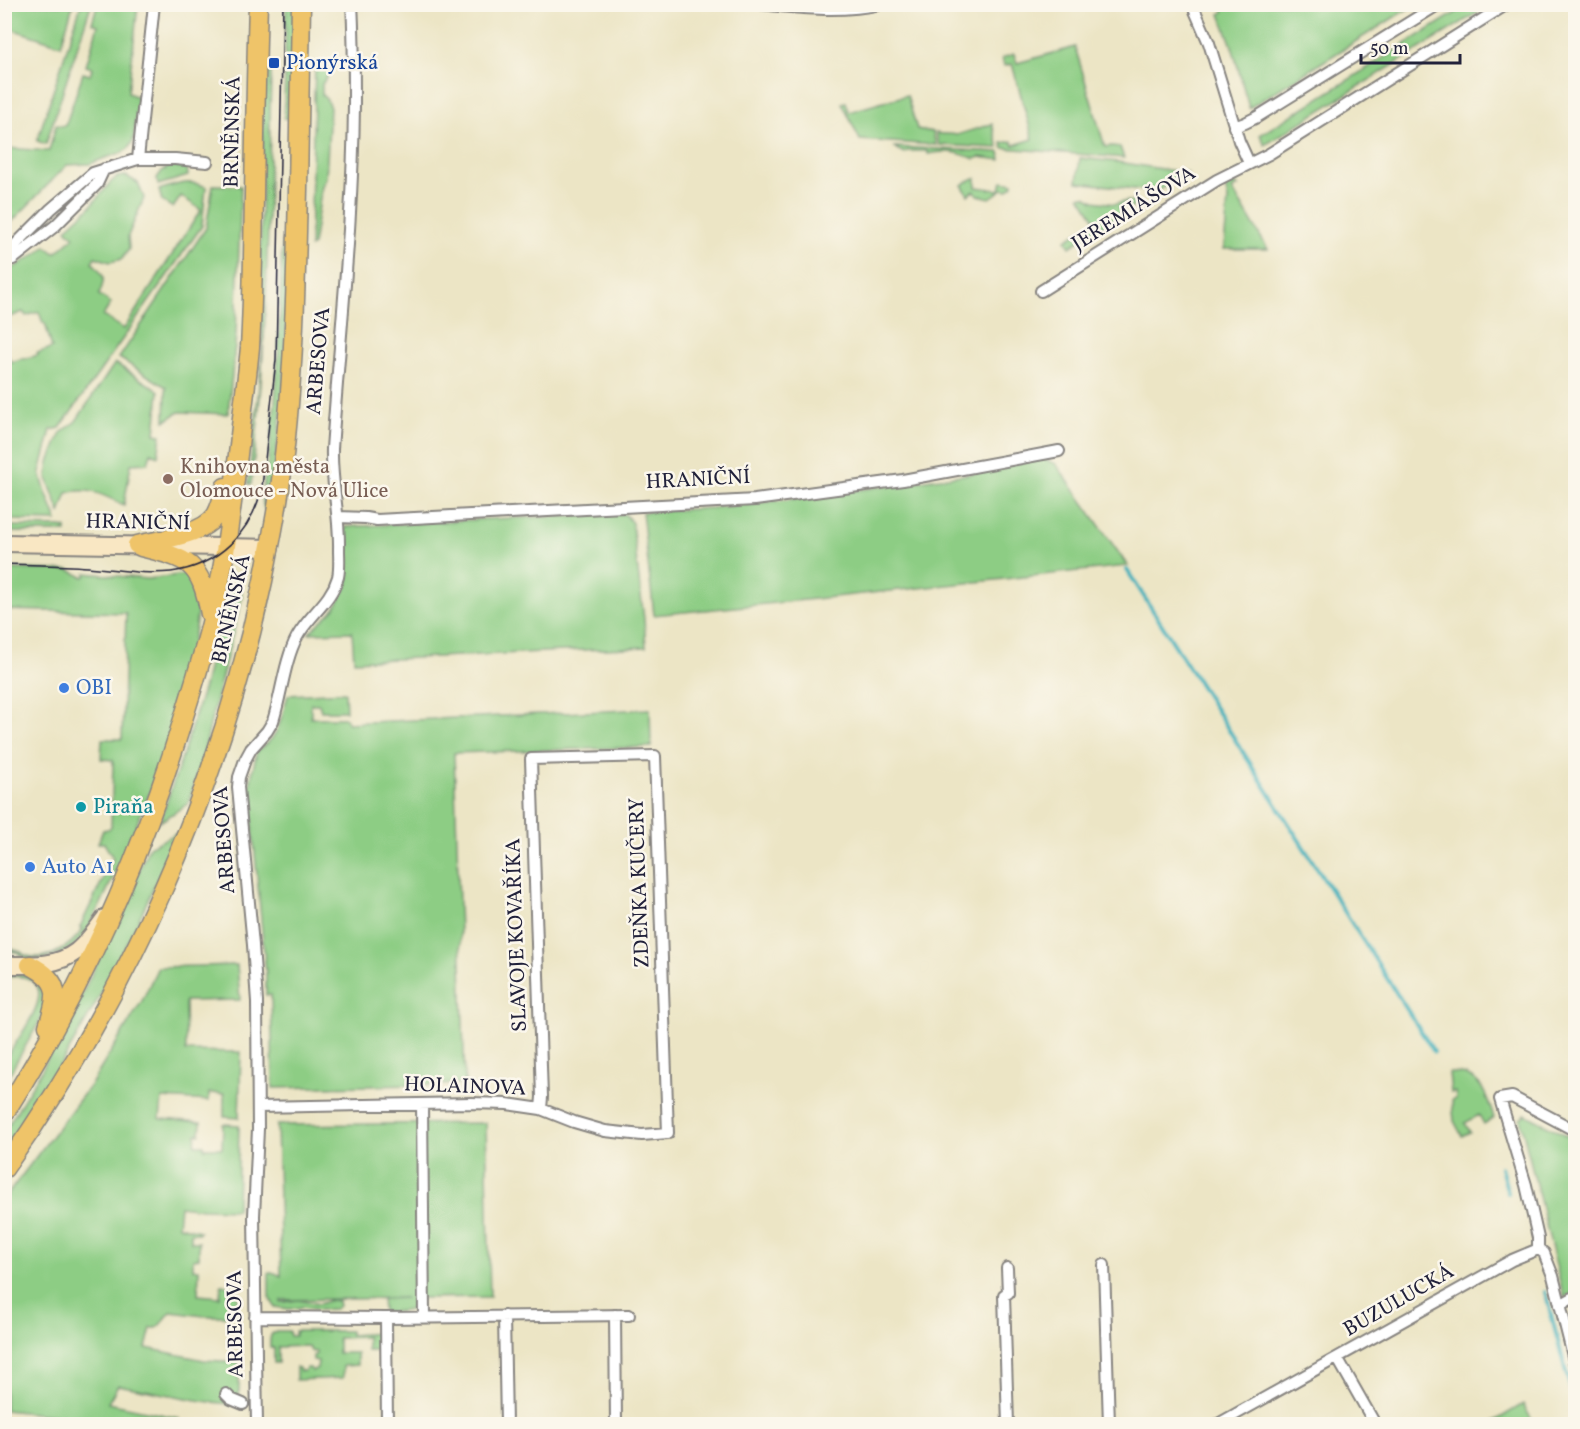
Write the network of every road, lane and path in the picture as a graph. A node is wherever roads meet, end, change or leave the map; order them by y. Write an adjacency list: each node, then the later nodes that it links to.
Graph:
1 (154, 4): 12 (street)
2 (258, 4): 19 (main road, BRNĚNSKÁ)
3 (301, 4): 25 (main road, BRNĚNSKÁ)
4 (352, 4): 21 (street, ARBESOVA)
5 (760, 4): 10 (street)
6 (881, 4): 10 (street)
7 (1192, 4): 11 (street)
8 (1439, 4): 11 (street)
9 (1506, 4): 14 (street, JEREMIÁŠOVA)
10 (783, 5)
11 (1234, 127): 14 (street)
12 (138, 159): 13 (street); 15 (street)
13 (207, 162)
14 (1249, 163): 18 (street, JEREMIÁŠOVA)
15 (104, 169): 16 (street); 17 (street)
16 (4, 255)
17 (4, 261)
18 (1041, 291)
19 (241, 421): 23 (main road); 24 (main road, BRNĚNSKÁ)
20 (1059, 451): 21 (street, HRANIČNÍ)
21 (338, 517): 33 (street, ARBESOVA)
22 (4, 543): 23 (street, HRANIČNÍ)
23 (137, 546): 24 (street, HRANIČNÍ); 26 (main road)
24 (225, 548): 25 (street, HRANIČNÍ); 26 (main road, BRNĚNSKÁ)
25 (270, 548): 38 (main road, BRNĚNSKÁ)
26 (211, 622): 28 (main road, BRNĚNSKÁ)
27 (531, 759): 34 (street, SLAVOJE KOVAŘÍKA); 37 (street, ZDEŇKA KUČERY)
28 (115, 906): 30 (street); 31 (main road, BRNĚNSKÁ)
29 (4, 965): 30 (street)
30 (30, 965): 31 (main road)
31 (36, 1063): 35 (main road, BRNĚNSKÁ)
32 (422, 1104): 33 (street, HOLAINOVA); 34 (street, HOLAINOVA); 48 (street)
33 (258, 1107): 47 (street, ARBESOVA)
34 (541, 1109): 37 (street, HOLAINOVA)
35 (4, 1114)
36 (1575, 1131): 39 (street)
37 (668, 1133)
38 (4, 1169)
39 (1542, 1253): 43 (street); 50 (street, BUZULUCKÁ)
40 (1104, 1265): 59 (street)
41 (1007, 1268): 58 (street)
42 (1575, 1296): 43 (street)
43 (1560, 1305): 51 (street)
44 (615, 1315): 45 (street); 46 (street); 57 (street)
45 (628, 1315)
46 (504, 1316): 48 (street); 56 (street)
47 (255, 1317): 49 (street); 54 (street, ARBESOVA)
48 (424, 1317): 49 (street)
49 (386, 1318): 55 (street)
50 (1338, 1359): 60 (street); 61 (street, BUZULUCKÁ)
51 (1575, 1368)
52 (226, 1394): 53 (street)
53 (243, 1404)
54 (257, 1425)
55 (387, 1425)
56 (506, 1425)
57 (616, 1425)
58 (1008, 1425)
59 (1109, 1425)
60 (1218, 1425)
61 (1375, 1425)

